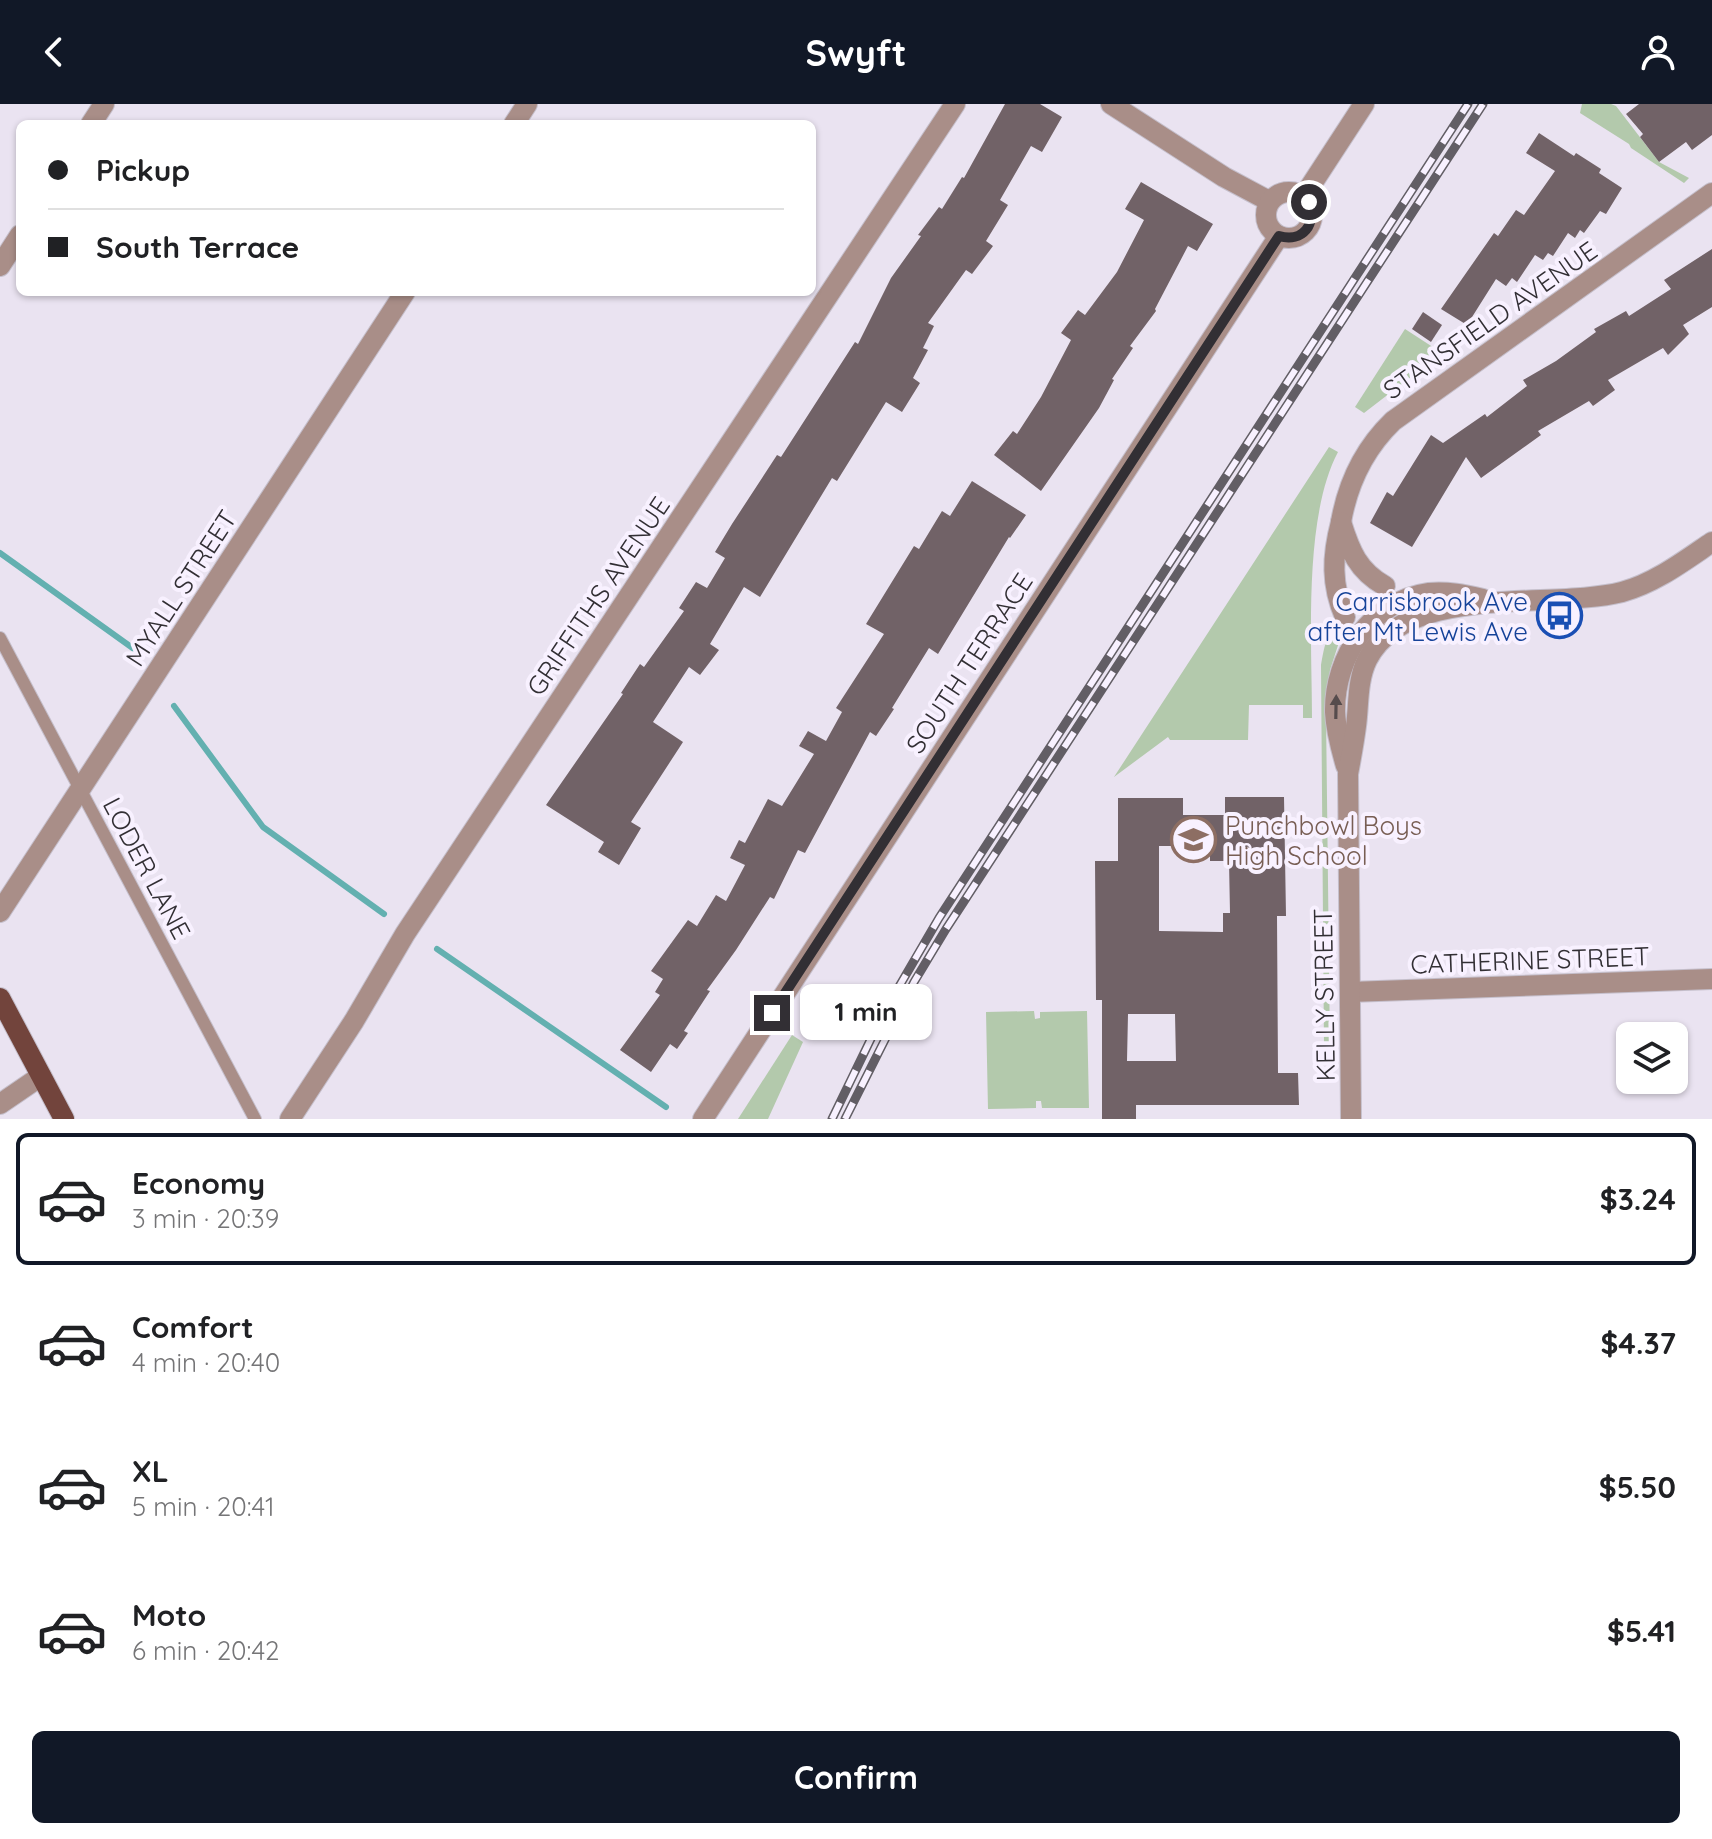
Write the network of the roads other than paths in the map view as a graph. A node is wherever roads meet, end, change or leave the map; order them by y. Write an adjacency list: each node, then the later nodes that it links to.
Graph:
1 (955, 104): 27 (street, GRIFFITHS AVENUE)
2 (1111, 104): 6 (street)
3 (1364, 104): 5 (street)
4 (1712, 193): 11 (street, STANSFIELD AVENUE)
5 (1304, 196): 6 (street); 7 (street)
6 (1269, 201): 7 (street)
7 (1279, 236): 28 (street, SOUTH TERRACE)
8 (16, 241): 9 (street)
9 (0, 266)
10 (402, 296): 18 (street, MYALL STREET)
11 (1341, 522): 13 (street); 15 (street, STANSFIELD AVENUE)
12 (1711, 544): 14 (street)
13 (1385, 586)
14 (1490, 601): 17 (street, KELLY STREET); 17 (street, KELLY STREET, one-way to 14)
15 (1345, 617)
16 (0, 638): 18 (lane, LODER LANE)
17 (1348, 774): 21 (street, KELLY STREET)
18 (81, 789): 19 (street, MYALL STREET); 26 (lane, LODER LANE)
19 (0, 912)
20 (1712, 979): 21 (street, CATHERINE STREET)
21 (1350, 992): 29 (street, KELLY STREET)
22 (0, 998): 23 (main road)
23 (41, 1076): 24 (street); 25 (main road)
24 (0, 1104)
25 (64, 1119)
26 (255, 1119)
27 (290, 1119)
28 (703, 1119)
29 (1351, 1119)

